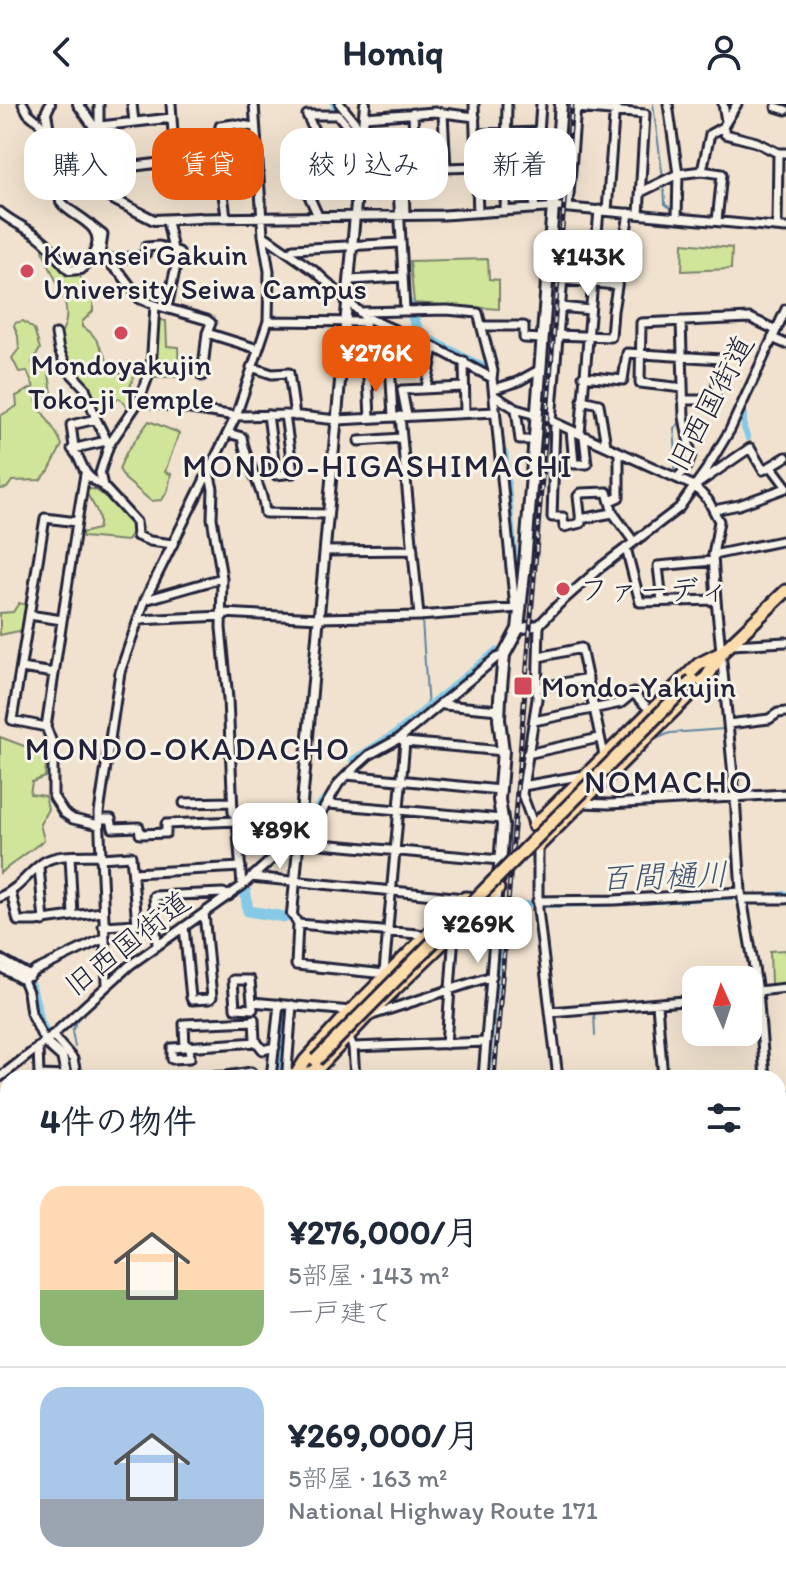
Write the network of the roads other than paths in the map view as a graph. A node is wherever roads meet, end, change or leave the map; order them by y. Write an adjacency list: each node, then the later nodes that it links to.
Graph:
1 (23, 104): 32 (street)
2 (50, 104): 33 (street)
3 (78, 104): 34 (street)
4 (99, 104): 30 (street)
5 (132, 104): 28 (street)
6 (171, 104): 27 (street)
7 (254, 104): 31 (street)
8 (340, 104): 37 (street)
9 (365, 104): 25 (street)
10 (400, 104): 24 (street)
11 (474, 104): 26 (street)
12 (507, 104): 41 (street)
13 (541, 104): 42 (street)
14 (561, 104): 58 (main road)
15 (668, 104): 47 (street)
16 (723, 104): 29 (street)
17 (737, 104): 29 (street)
18 (576, 106): 20 (street); 59 (street)
19 (776, 107): 22 (street)
20 (615, 108): 48 (street); 61 (street)
21 (437, 110): 23 (street); 26 (street); 45 (street)
22 (786, 110)
23 (413, 113): 24 (street); 39 (street)
24 (399, 114): 25 (street)
25 (364, 117): 38 (street)
26 (475, 117): 40 (street)
27 (171, 118): 28 (street); 44 (street)
28 (134, 122): 30 (street)
29 (724, 124): 43 (street); 46 (street)
30 (100, 126)
31 (254, 127): 70 (street); 71 (street)
32 (46, 128)
33 (48, 128)
34 (95, 128)
35 (313, 128): 36 (street)
36 (352, 128)
37 (356, 128)
38 (363, 128)
39 (414, 128)
40 (476, 128)
41 (507, 128)
42 (539, 128)
43 (782, 153): 76 (street)
44 (136, 166)
45 (464, 167)
46 (702, 171): 47 (street); 75 (street)
47 (678, 174): 48 (street); 73 (street)
48 (641, 192): 66 (street)
49 (61, 200): 77 (street)
50 (114, 200): 74 (street)
51 (311, 200): 72 (street)
52 (355, 200): 68 (street)
53 (400, 200): 67 (street)
54 (403, 200): 67 (street)
55 (478, 200): 64 (street)
56 (505, 200): 62 (street)
57 (535, 200): 60 (street)
58 (552, 207): 59 (street); 60 (street); 108 (main road)
59 (568, 208): 61 (street)
60 (534, 209): 62 (street)
61 (603, 210): 65 (street); 82 (street)
62 (505, 211): 64 (street)
63 (0, 212): 84 (street)
64 (478, 213): 67 (street)
65 (629, 213): 66 (street); 90 (street)
66 (639, 214): 73 (street)
67 (402, 215): 68 (street); 79 (street)
68 (354, 216): 72 (street); 80 (street)
69 (199, 218): 70 (street); 74 (street)
70 (226, 218): 71 (street)
71 (262, 218): 72 (street); 78 (street)
72 (319, 218)
73 (677, 218): 75 (street)
74 (167, 221): 81 (street)
75 (717, 221): 76 (street)
76 (782, 227)
77 (94, 228): 84 (street); 85 (street)
78 (263, 235): 83 (street); 100 (street)
79 (399, 243): 80 (street); 86 (street)
80 (352, 245): 83 (street); 87 (street)
81 (173, 250): 85 (street); 93 (street)
82 (595, 252): 88 (street); 89 (street)
83 (290, 253): 91 (street)
84 (56, 255)
85 (106, 260): 92 (street)
86 (402, 277): 87 (street); 96 (street)
87 (350, 280): 91 (street)
88 (563, 280): 89 (street); 94 (street)
89 (593, 282): 90 (street); 97 (street)
90 (616, 285): 107 (street)
91 (348, 298): 98 (street); 99 (street)
92 (155, 305): 93 (street); 127 (street)
93 (167, 307): 103 (street)
94 (560, 307): 97 (street); 105 (street)
95 (786, 309): 106 (street, 旧西国街道)
96 (407, 310): 98 (street); 102 (street)
97 (590, 310): 107 (street)
98 (363, 317): 99 (street); 110 (street); 115 (street)
99 (346, 320): 100 (street); 139 (street)
100 (268, 321): 111 (street)
101 (681, 321): 106 (street); 112 (street); 113 (street)
102 (482, 326): 108 (street); 120 (street)
103 (207, 333): 111 (street); 118 (street)
104 (56, 334): 138 (street)
105 (556, 335): 107 (street); 140 (street)
106 (774, 336): 109 (street); 157 (street, 旧西国街道)
107 (588, 337): 119 (street)
108 (542, 339): 117 (main road)
109 (786, 344)
110 (434, 347): 114 (street); 122 (street)
111 (258, 349): 116 (street)
112 (641, 354): 113 (street); 119 (street); 123 (street)
113 (682, 356): 123 (street); 126 (street)
114 (464, 361): 120 (street); 121 (street)
115 (367, 363): 136 (street); 137 (street)
116 (251, 367): 134 (street); 135 (street)
117 (539, 370): 124 (street); 133 (main road)
118 (202, 376)
119 (583, 376): 125 (street)
120 (492, 378): 124 (street)
121 (463, 387): 122 (street); 130 (street)
122 (426, 388): 136 (street)
123 (683, 388): 126 (street)
124 (494, 392): 128 (street); 129 (street)
125 (582, 400): 143 (street); 148 (street)
126 (683, 400): 155 (street)
127 (139, 401): 134 (street); 147 (street)
128 (516, 409): 133 (street); 145 (street)
129 (495, 412): 130 (street); 177 (street)
130 (465, 413): 136 (street)
131 (268, 415): 132 (street); 132 (street); 134 (street)
132 (285, 415): 135 (street)
133 (536, 415): 145 (main road)
134 (236, 416): 142 (street)
135 (295, 416): 139 (street)
136 (400, 416): 137 (street); 144 (street)
137 (370, 418): 139 (street)
138 (96, 419): 147 (street); 149 (street)
139 (337, 420): 162 (street)
140 (555, 423): 141 (street); 163 (street)
141 (571, 430): 143 (street); 143 (street)
142 (228, 433): 153 (street); 162 (street)
143 (582, 435): 148 (street)
144 (401, 438): 146 (street); 169 (street)
145 (534, 440): 177 (main road)
146 (359, 441)
147 (108, 443): 149 (street); 156 (street)
148 (606, 445): 150 (street)
149 (74, 447): 154 (street)
150 (619, 452): 155 (street); 159 (street)
151 (786, 457): 152 (street)
152 (771, 466): 157 (street); 158 (street)
153 (209, 471): 167 (street); 172 (street)
154 (85, 474): 156 (street); 164 (street)
155 (678, 477): 157 (street)
156 (103, 486): 167 (street)
157 (694, 486): 160 (street); 166 (street, 旧西国街道)
158 (786, 487): 160 (street)
159 (610, 501): 161 (street); 163 (street)
160 (714, 510): 171 (street)
161 (613, 513): 163 (street); 166 (street)
162 (328, 514): 170 (street)
163 (580, 519)
164 (77, 522): 179 (street); 182 (street)
165 (786, 540): 171 (street)
166 (634, 542): 168 (street, 旧西国街道)
167 (173, 544): 174 (street)
168 (626, 548): 176 (street); 184 (street, 旧西国街道)
169 (413, 550): 170 (street); 180 (street)
170 (325, 551): 181 (street)
171 (713, 558): 175 (street); 176 (street)
172 (222, 578): 174 (street); 178 (street)
173 (786, 591): 187 (highway)
174 (145, 600): 183 (street)
175 (716, 600): 176 (street); 187 (street)
176 (662, 601)
177 (518, 608): 180 (street); 185 (main road)
178 (223, 614): 181 (street); 183 (street); 215 (street)
179 (29, 615): 182 (street); 190 (street)
180 (419, 616): 181 (street)
181 (319, 618): 224 (street)
182 (62, 620): 191 (street)
183 (138, 620): 222 (street)
184 (539, 625): 185 (street); 189 (street)
185 (518, 629): 188 (main road)
186 (786, 642): 187 (street)
187 (726, 649): 197 (highway); 200 (street); 217 (highway); 289 (highway, bridge)
188 (504, 655): 194 (street); 196 (main road)
189 (539, 657): 192 (street); 193 (street)
190 (21, 668): 191 (street); 201 (street)
191 (54, 673): 201 (street)
192 (588, 678): 193 (street); 195 (street)
193 (538, 688): 199 (street)
194 (441, 703): 196 (street); 203 (street)
195 (594, 708): 197 (street); 199 (street); 202 (street)
196 (499, 710): 204 (main road)
197 (650, 710): 206 (highway)
198 (786, 712): 200 (street)
199 (534, 721): 205 (street)
200 (728, 724): 214 (street)
201 (46, 727): 222 (street)
202 (599, 738): 205 (street); 206 (street)
203 (402, 740): 204 (street); 207 (street); 209 (street)
204 (503, 751): 211 (main road)
205 (527, 754): 210 (street)
206 (604, 755): 208 (highway)
207 (346, 775): 209 (street); 218 (street)
208 (584, 775): 210 (street); 212 (highway)
209 (402, 781): 211 (street); 219 (street)
210 (523, 786): 223 (street)
211 (500, 790): 220 (main road)
212 (568, 791): 217 (street); 223 (highway)
213 (786, 794): 214 (street)
214 (735, 796): 217 (street); 240 (street)
215 (232, 802): 216 (street); 221 (street)
216 (184, 803)
217 (580, 803): 225 (highway)
218 (329, 804): 219 (street); 224 (street)
219 (398, 810): 220 (street); 226 (street)
220 (502, 819): 229 (main road)
221 (237, 821): 222 (street); 231 (street)
222 (99, 822): 228 (street)
223 (534, 826): 225 (street)
224 (299, 838): 226 (street); 233 (street, 旧西国街道); 234 (street)
225 (538, 846): 243 (street)
226 (395, 851): 229 (street); 238 (street)
227 (70, 856): 228 (street); 230 (street); 248 (street)
228 (100, 857): 232 (street); 245 (street)
229 (500, 860): 236 (main road)
230 (39, 867): 237 (street); 250 (street)
231 (241, 867): 232 (street); 235 (street)
232 (133, 873): 252 (street)
233 (251, 877): 234 (street); 235 (street, 旧西国街道)
234 (295, 881): 238 (street); 247 (street)
235 (242, 886): 239 (street, 旧西国街道)
236 (498, 889): 244 (highway); 263 (street)
237 (11, 892): 241 (street); 250 (street)
238 (392, 892): 244 (street); 255 (street)
239 (229, 896): 246 (street, 旧西国街道); 258 (street)
240 (742, 896): 242 (street); 243 (street); 260 (street)
241 (0, 897)
242 (786, 899)
243 (537, 901): 273 (street)
244 (471, 902): 249 (highway); 254 (highway)
245 (102, 912): 248 (street); 252 (street)
246 (204, 913): 253 (street, 旧西国街道); 253 (street)
247 (292, 914): 251 (street)
248 (73, 915): 250 (street)
249 (444, 919): 254 (street); 257 (highway)
250 (44, 921)
251 (298, 924): 255 (street); 262 (street)
252 (103, 926): 256 (street)
253 (184, 927): 258 (street, 旧西国街道)
254 (454, 931): 267 (street); 274 (highway)
255 (388, 932): 257 (street); 262 (street)
256 (104, 938): 264 (street); 265 (street)
257 (425, 938): 262 (highway)
258 (157, 946): 265 (street, 旧西国街道)
259 (0, 959): 264 (street)
260 (751, 966)
261 (0, 967): 264 (street)
262 (386, 974): 272 (highway)
263 (492, 976): 267 (street); 279 (street)
264 (27, 978): 276 (street)
265 (107, 983): 276 (street, 旧西国街道)
266 (786, 988): 268 (street)
267 (450, 990): 274 (street); 280 (street)
268 (762, 991)
269 (682, 1001): 270 (street)
270 (657, 1004): 273 (street); 294 (street)
271 (285, 1005): 272 (street); 275 (street); 282 (street); 287 (street)
272 (351, 1011): 288 (highway)
273 (550, 1012): 293 (street)
274 (366, 1017): 278 (highway)
275 (254, 1021): 277 (street); 277 (street)
276 (45, 1041): 283 (street, 旧西国街道); 284 (street); 285 (street)
277 (257, 1042): 282 (street)
278 (351, 1042): 280 (street); 290 (highway); 291 (street)
279 (486, 1042): 280 (street); 292 (street)
280 (446, 1044)
281 (761, 1046): 295 (street)
282 (275, 1047): 286 (street)
283 (9, 1070)
284 (40, 1070)
285 (67, 1070)
286 (272, 1070)
287 (287, 1070)
288 (299, 1070)
289 (304, 1070)
290 (316, 1070)
291 (354, 1070)
292 (484, 1070)
293 (557, 1070)
294 (662, 1070)
295 (764, 1070)
296 (0, 1374): 297 (street)
297 (0, 1386)

